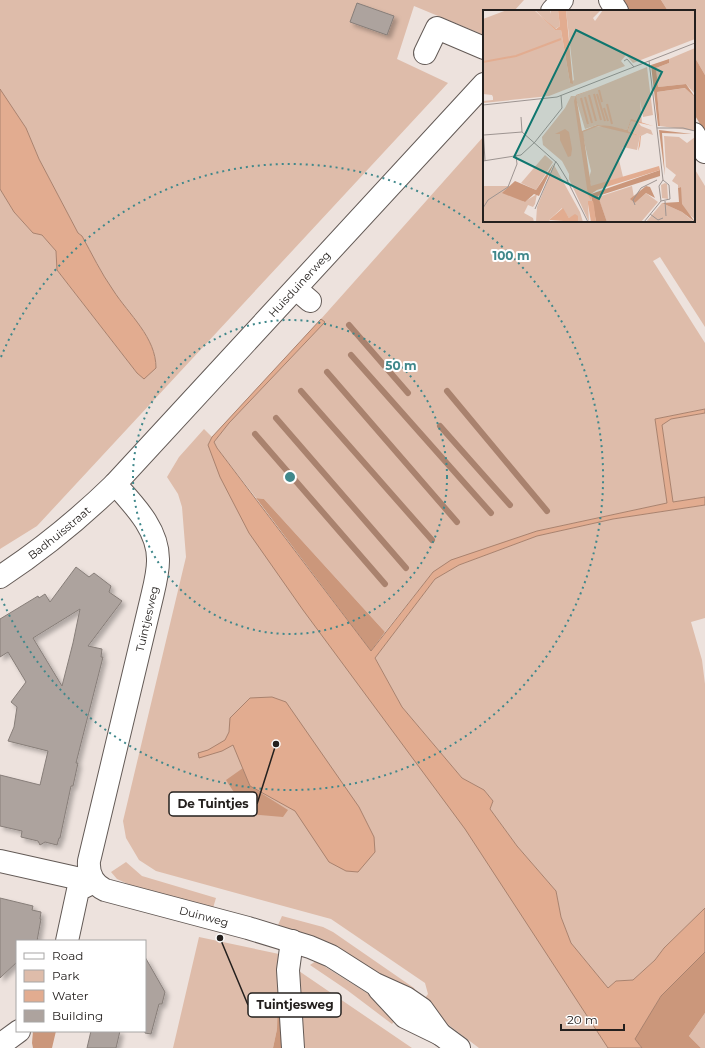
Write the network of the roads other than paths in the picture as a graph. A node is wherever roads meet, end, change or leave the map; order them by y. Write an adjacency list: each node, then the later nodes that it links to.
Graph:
1 (562, 0): 3 (street)
2 (610, 0): 4 (street)
3 (553, 10)
4 (616, 10)
5 (483, 48): 6 (street)
6 (424, 53)
7 (483, 85): 10 (street, Huisduinerweg)
8 (695, 136): 9 (street)
9 (705, 152)
10 (115, 484): 11 (street, Badhuisstraat); 13 (street, Tuintjesweg)
11 (0, 577)
12 (0, 861): 13 (street)
13 (94, 882): 14 (street); 15 (street, Duinweg)
14 (67, 940)
15 (292, 941): 16 (street); 17 (street, Duinweg)
16 (293, 1048)
17 (460, 1048)

